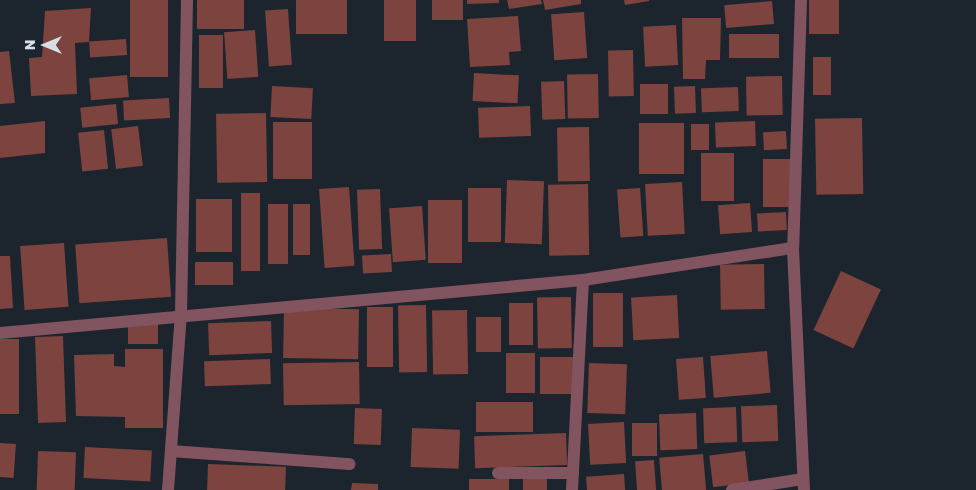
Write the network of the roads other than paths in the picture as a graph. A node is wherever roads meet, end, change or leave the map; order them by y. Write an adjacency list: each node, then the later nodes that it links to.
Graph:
1 (186, 0): 5 (street)
2 (800, 0): 3 (street)
3 (793, 248): 4 (street); 11 (street)
4 (583, 280): 5 (street); 10 (street)
5 (181, 314): 6 (street); 7 (street)
6 (0, 333)
7 (171, 451): 8 (street); 12 (street)
8 (350, 464)
9 (498, 473): 10 (street)
10 (573, 473): 13 (street)
11 (803, 484): 14 (street)
12 (168, 490)
13 (572, 490)
14 (732, 490)

